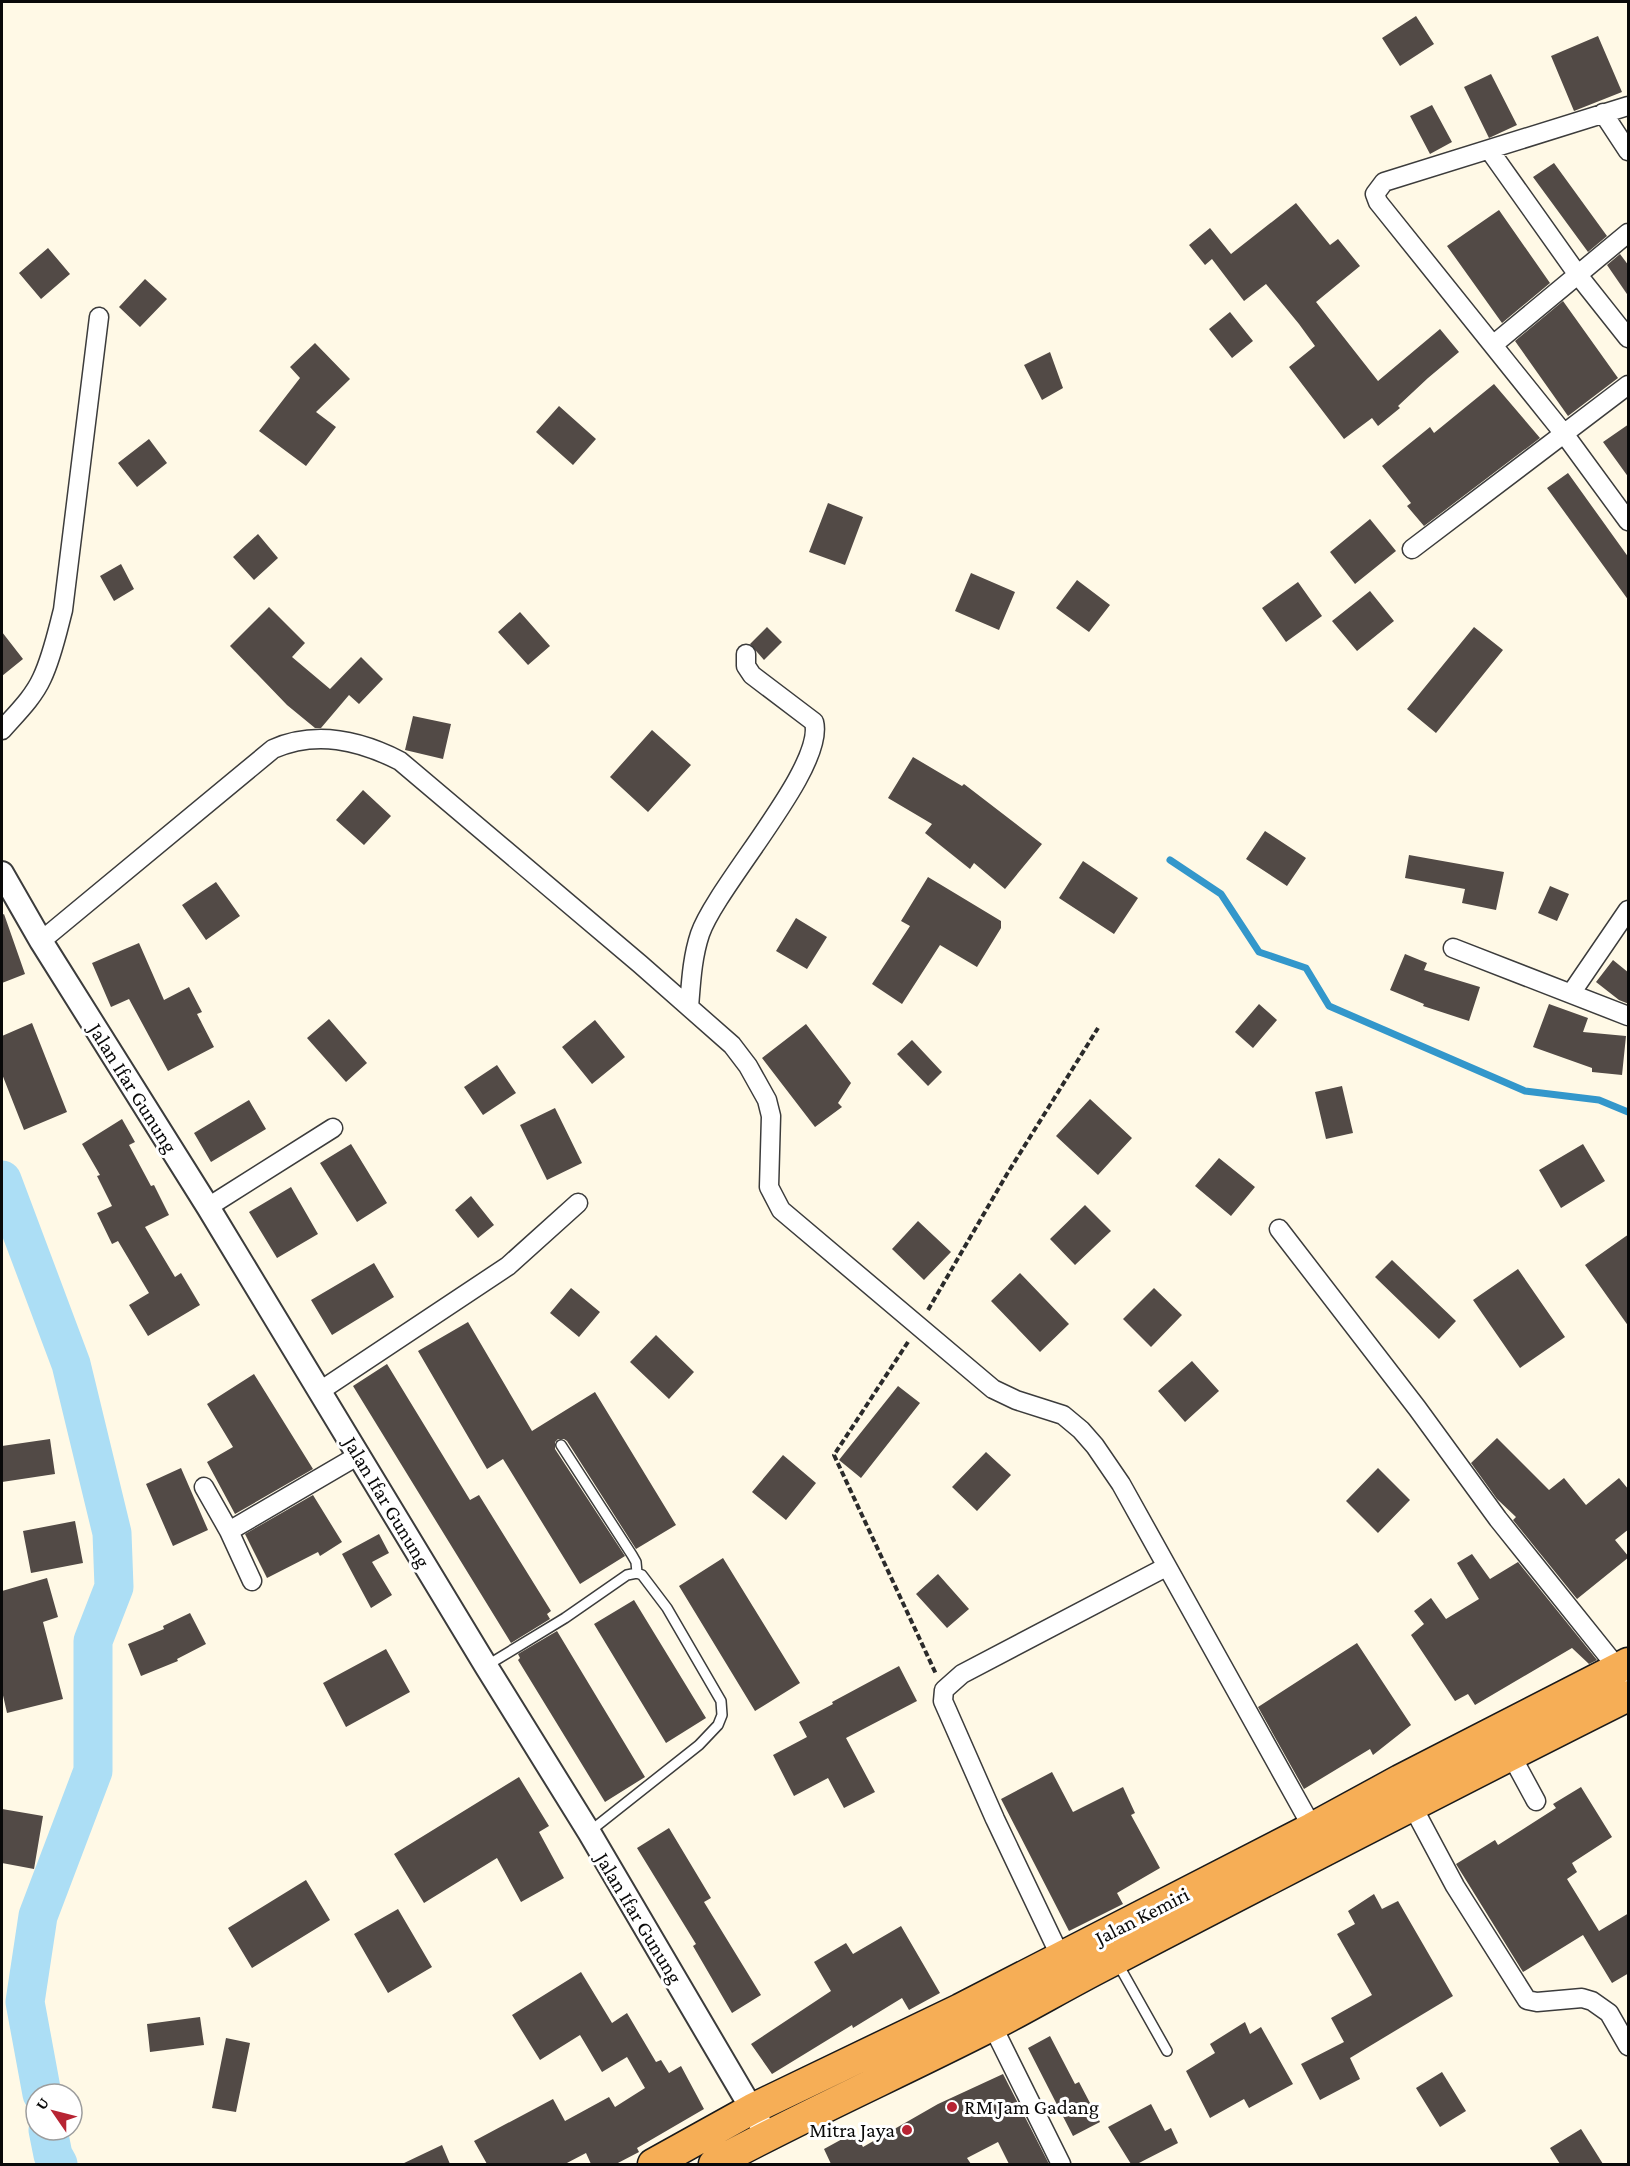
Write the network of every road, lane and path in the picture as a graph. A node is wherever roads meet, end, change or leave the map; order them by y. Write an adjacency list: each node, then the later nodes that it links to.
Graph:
1 (1629, 106): 2 (street)
2 (1603, 113): 3 (street); 4 (street)
3 (1490, 151): 6 (street); 9 (street)
4 (1629, 151)
5 (1629, 233): 6 (street)
6 (1578, 275): 8 (street); 9 (street)
7 (99, 317): 15 (street)
8 (1629, 338)
9 (1493, 345): 11 (street)
10 (1629, 385): 11 (street)
11 (1565, 435): 12 (street); 13 (street)
12 (1629, 521)
13 (1413, 549)
14 (746, 654): 21 (street)
15 (2, 730)
16 (2, 873): 18 (street, Jalan Ifar Gunung)
17 (1629, 910): 20 (street)
18 (40, 941): 21 (street); 26 (street, Jalan Ifar Gunung)
19 (1453, 948): 20 (street)
20 (1572, 992): 22 (street)
21 (689, 1007): 28 (street)
22 (1629, 1016)
23 (1098, 1028): 28 (path)
24 (333, 1128): 26 (street)
25 (578, 1203): 29 (street)
26 (208, 1207): 29 (street, Jalan Ifar Gunung)
27 (1279, 1229): 38 (street)
28 (918, 1327): 34 (street); 39 (path)
29 (320, 1391): 31 (street, Jalan Ifar Gunung)
30 (561, 1445): 35 (lane)
31 (359, 1455): 33 (street); 37 (street, Jalan Ifar Gunung)
32 (204, 1487): 33 (street)
33 (230, 1531): 36 (street)
34 (1166, 1567): 39 (street); 45 (street)
35 (637, 1573): 37 (lane); 44 (lane)
36 (252, 1581)
37 (486, 1666): 44 (street, Jalan Ifar Gunung)
38 (1625, 1671): 42 (highway, Jalan Kemiri)
39 (944, 1690): 47 (street)
40 (1629, 1696): 41 (highway, Jalan Kemiri)
41 (1510, 1755): 42 (highway, Jalan Kemiri); 43 (street)
42 (1406, 1792): 45 (highway, Jalan Kemiri); 49 (street)
43 (1536, 1801)
44 (589, 1832): 51 (street, Jalan Ifar Gunung)
45 (1319, 1840): 46 (highway, Jalan Kemiri); 47 (highway, Jalan Kemiri)
46 (1115, 1959): 47 (highway, Jalan Kemiri); 50 (lane)
47 (1066, 1969): 48 (highway, Jalan Kemiri)
48 (986, 2012): 51 (highway, Jalan Kemiri); 52 (highway, Jalan Kemiri); 55 (street)
49 (1629, 2046)
50 (1167, 2051)
51 (752, 2109): 52 (street, Jalan Ifar Gunung); 53 (highway, Jalan Kemiri)
52 (767, 2135): 54 (highway, Jalan Kemiri)
53 (653, 2164)
54 (714, 2164)
55 (1061, 2164)

